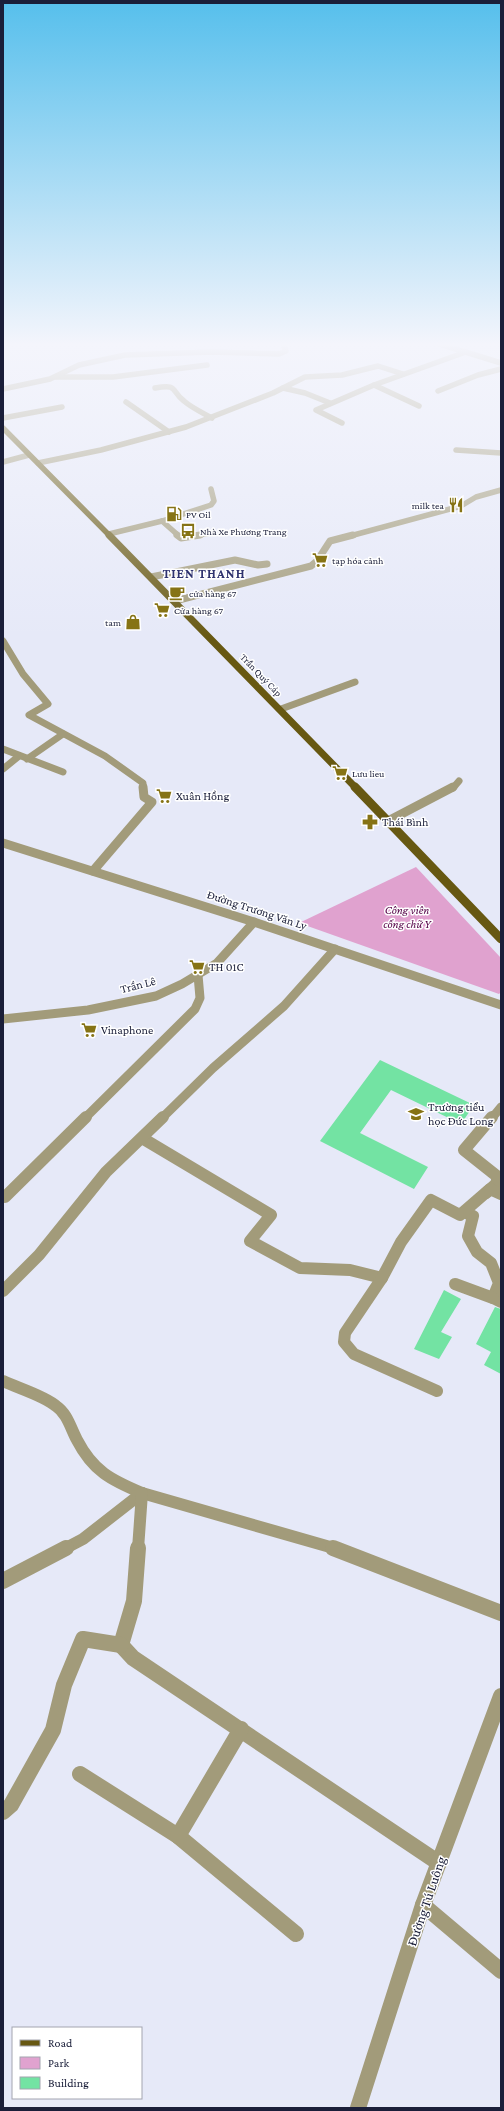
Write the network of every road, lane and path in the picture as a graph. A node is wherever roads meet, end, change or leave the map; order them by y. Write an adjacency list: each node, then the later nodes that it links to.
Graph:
1 (16, 441): 5 (main road, Trần Quý Cáp)
2 (137, 441): 7 (street)
3 (456, 450): 4 (street)
4 (501, 453)
5 (30, 455): 6 (street); 7 (main road, Trần Quý Cáp)
6 (3, 462)
7 (38, 464): 12 (main road, Trần Quý Cáp)
8 (211, 489): 10 (street)
9 (501, 490): 15 (street)
10 (162, 521): 11 (street); 12 (street)
11 (210, 533)
12 (109, 534): 14 (main road, Trần Quý Cáp)
13 (267, 564): 14 (street)
14 (151, 577): 15 (main road, Trần Quý Cáp)
15 (175, 601): 18 (main road, Trần Quý Cáp)
16 (3, 641): 19 (street)
17 (355, 682): 18 (street)
18 (280, 709): 26 (main road, Trần Quý Cáp)
19 (63, 734): 22 (street); 28 (street)
20 (3, 749): 21 (street)
21 (19, 756): 22 (street); 23 (street)
22 (28, 759): 24 (street)
23 (3, 768)
24 (63, 772)
25 (459, 782): 26 (street)
26 (388, 821): 30 (main road, Trần Quý Cáp)
27 (3, 843): 28 (street, Đường Trương Văn Ly)
28 (93, 871): 29 (street, Đường Trương Văn Ly)
29 (254, 922): 31 (street, Đường Trương Văn Ly); 32 (street, Trần Lê)
30 (501, 939)
31 (336, 949): 33 (street, Đường Trương Văn Ly); 36 (street)
32 (198, 975): 34 (street, Trần Lê); 39 (street)
33 (501, 1005)
34 (3, 1019)
35 (501, 1107): 37 (street)
36 (142, 1138): 41 (street); 43 (street)
37 (485, 1193): 38 (street); 40 (street)
38 (501, 1194)
39 (5, 1197)
40 (464, 1212): 41 (street); 44 (street)
41 (382, 1278): 46 (street)
42 (455, 1284): 44 (street)
43 (3, 1291)
44 (497, 1300)
45 (3, 1381): 47 (street)
46 (437, 1392)
47 (142, 1493): 48 (street); 49 (street); 50 (street)
48 (3, 1581)
49 (501, 1613)
50 (121, 1645): 52 (street); 54 (street)
51 (501, 1696): 56 (street, Đường Tú Luông)
52 (241, 1729): 55 (street); 56 (street)
53 (80, 1774): 55 (street)
54 (3, 1812)
55 (178, 1836): 58 (street)
56 (439, 1863): 57 (street, Đường Tú Luông)
57 (423, 1905): 59 (street); 60 (street, Đường Tú Luông)
58 (296, 1934)
59 (501, 1971)
60 (358, 2108)

